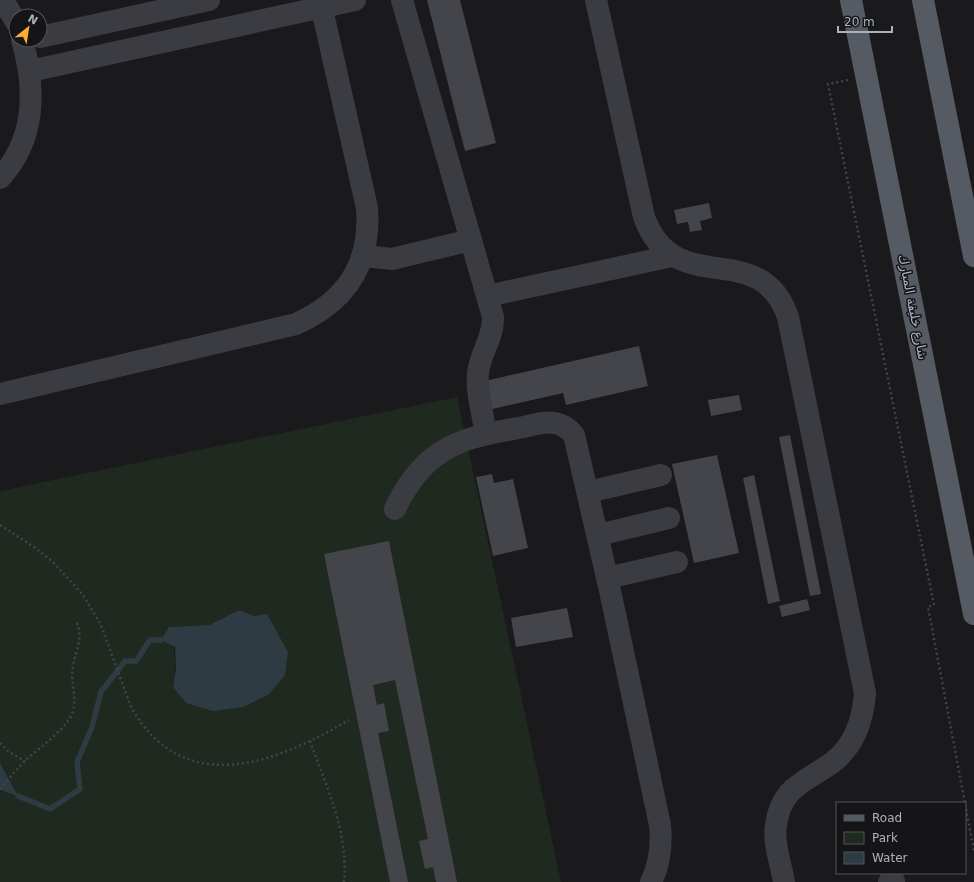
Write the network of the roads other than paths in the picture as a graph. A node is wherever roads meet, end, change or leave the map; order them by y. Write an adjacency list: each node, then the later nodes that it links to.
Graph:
1 (209, 0): 8 (lane)
2 (355, 0): 7 (lane)
3 (402, 0): 12 (lane)
4 (596, 0): 14 (lane)
5 (851, 0): 26 (main road, شارع خليفة المبارك)
6 (923, 0): 15 (main road)
7 (321, 4): 10 (lane); 13 (lane)
8 (48, 32)
9 (27, 48): 10 (lane)
10 (30, 71): 11 (lane)
11 (0, 178)
12 (471, 240): 13 (lane); 16 (lane)
13 (363, 256): 17 (lane)
14 (672, 256): 16 (lane); 28 (lane)
15 (974, 256)
16 (487, 296): 18 (lane)
17 (0, 394)
18 (486, 434): 20 (lane); 21 (lane)
19 (661, 475): 20 (lane)
20 (588, 492): 23 (lane)
21 (395, 509)
22 (669, 518): 23 (lane)
23 (598, 536): 25 (lane)
24 (677, 562): 25 (lane)
25 (607, 578): 27 (lane)
26 (974, 614)
27 (650, 882)
28 (784, 882)

